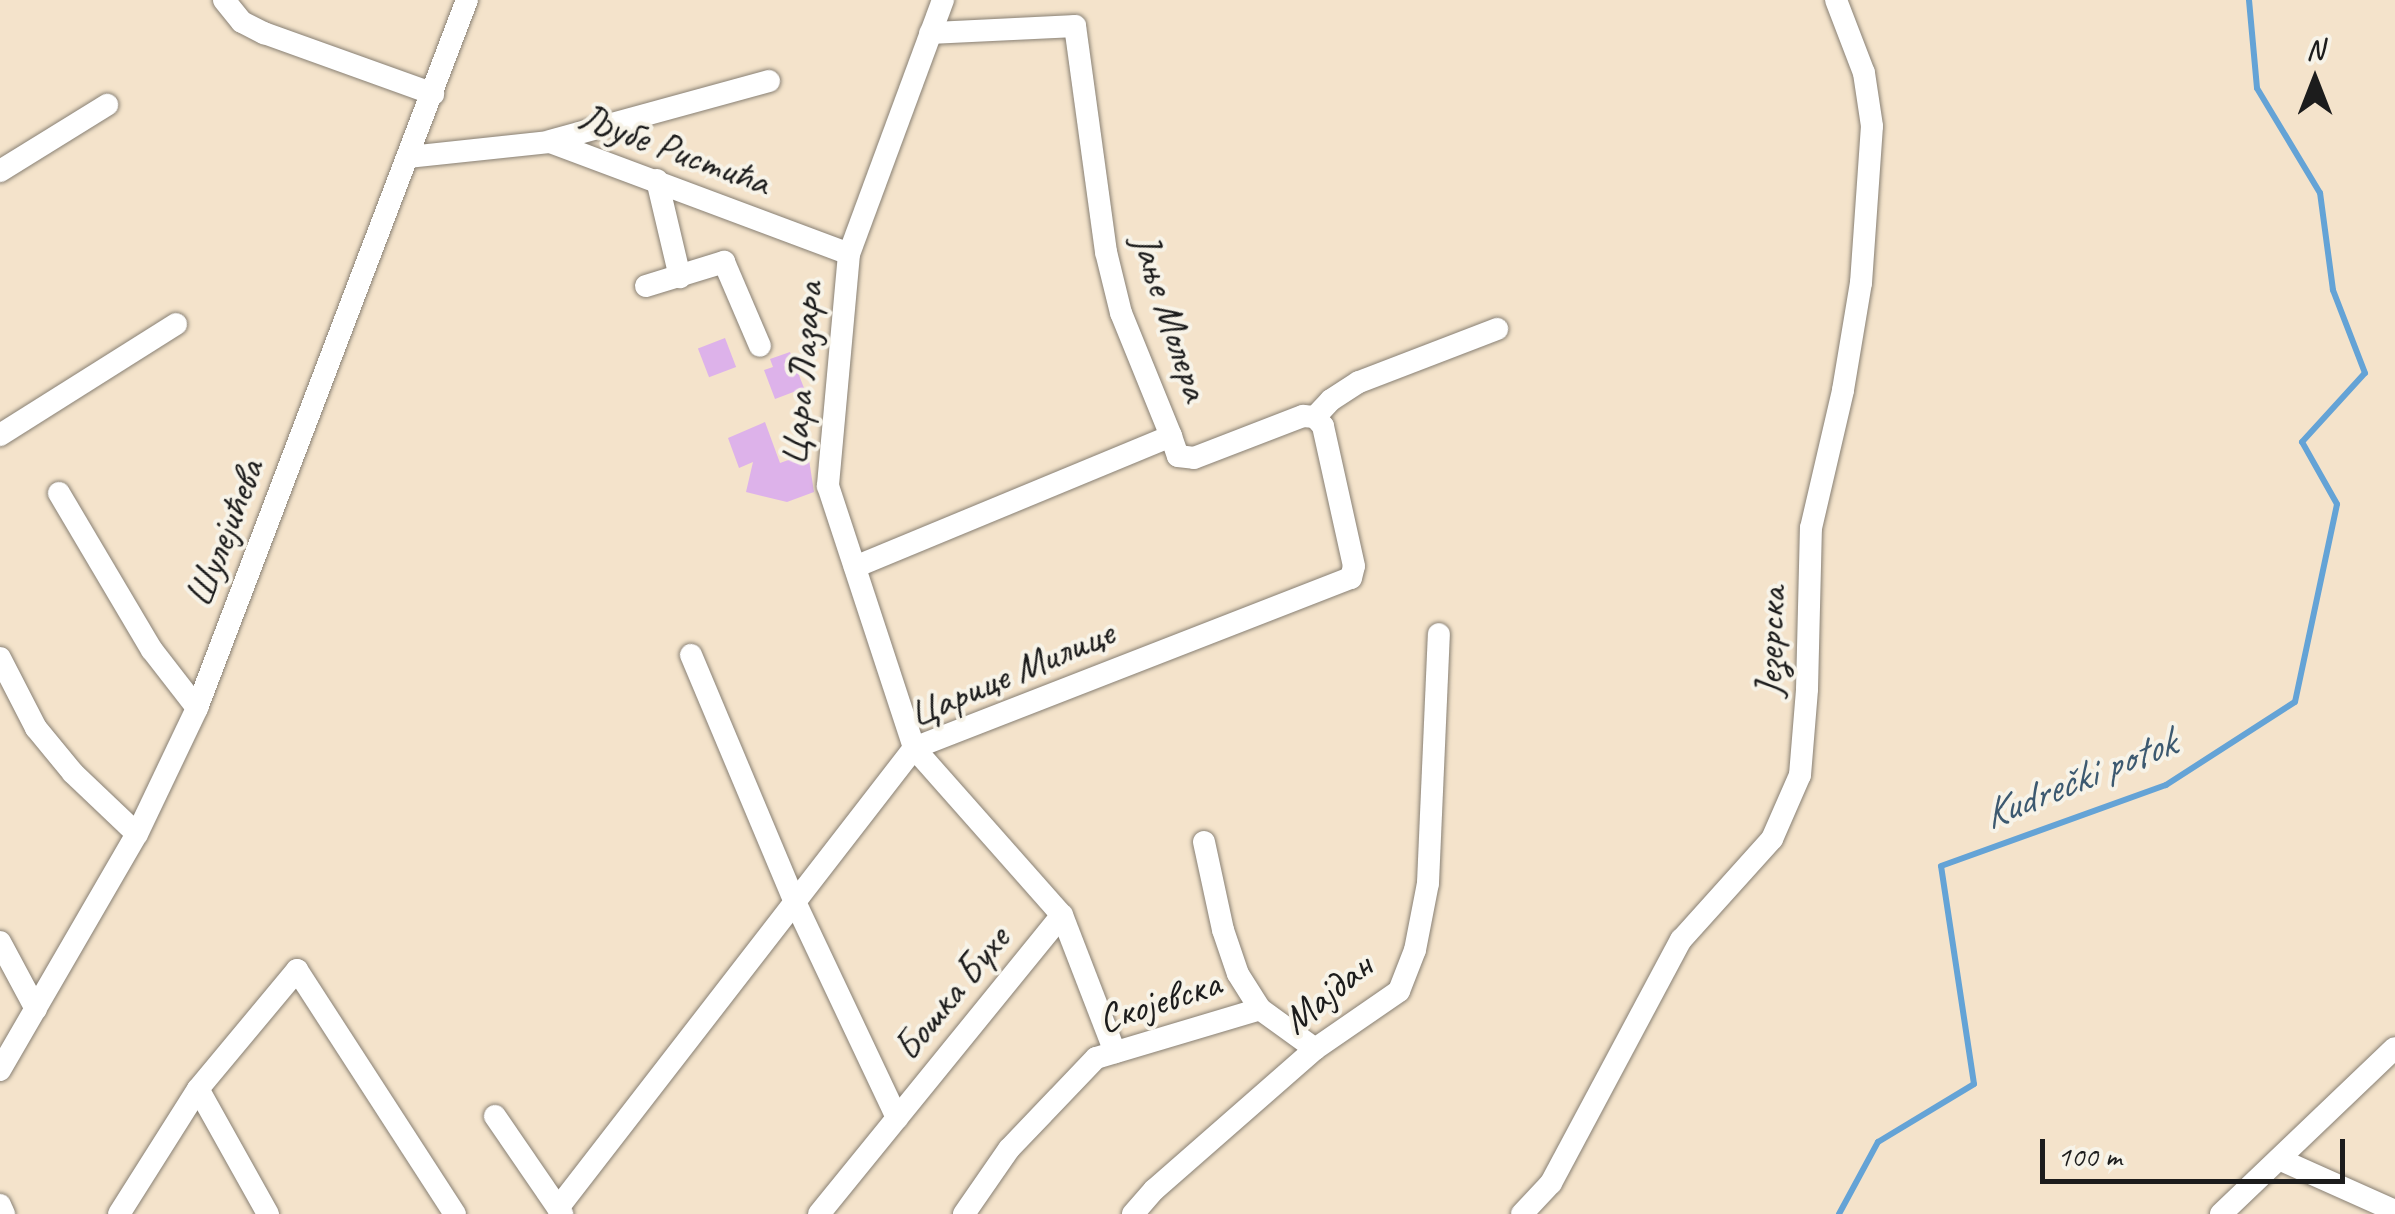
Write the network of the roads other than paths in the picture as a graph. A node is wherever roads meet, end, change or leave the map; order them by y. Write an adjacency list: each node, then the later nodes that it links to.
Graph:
1 (224, 0): 7 (street)
2 (466, 0): 7 (street, Шулејићева)
3 (942, 0): 5 (street, Цара Лазара)
4 (1836, 0): 54 (street, Језерска)
5 (930, 34): 13 (street, Цара Лазара); 21 (street, Јање Молера)
6 (769, 81): 9 (street)
7 (434, 94): 10 (street, Шулејићева)
8 (107, 105): 11 (street)
9 (550, 142): 10 (street, Љубе Ристића); 12 (street, Љубе Ристића)
10 (410, 157): 27 (street, Шулејићева)
11 (0, 171)
12 (657, 180): 13 (street, Љубе Ристића); 14 (street)
13 (849, 254): 23 (street, Цара Лазара)
14 (680, 277): 15 (street); 18 (street)
15 (646, 286)
16 (176, 324): 20 (street)
17 (1497, 329): 19 (street)
18 (760, 346)
19 (1315, 417): 21 (street); 28 (street, Царице Милице)
20 (0, 436)
21 (1171, 436): 23 (street, Јање Молера)
22 (59, 492): 27 (street)
23 (855, 566): 28 (street, Цара Лазара)
24 (1438, 637): 37 (street, Мајдан)
25 (691, 655): 31 (street, Бошка Бухе)
26 (0, 658): 29 (street)
27 (197, 708): 29 (street, Шулејићева)
28 (914, 748): 31 (street, Царице Милице); 32 (street, Цара Лазара)
29 (137, 834): 34 (street, Шулејићева)
30 (1204, 842): 35 (street)
31 (794, 902): 42 (street, Бошка Бухе); 45 (street, Царице Милице)
32 (1062, 915): 38 (street, Цара Лазара); 42 (street, Бошка Бухе)
33 (0, 942): 34 (street)
34 (36, 1008): 39 (street, Шулејићева)
35 (1260, 1008): 37 (street, Скојевска); 38 (street, Скојевска)
36 (2395, 1048): 43 (street)
37 (1315, 1049): 53 (street, Мајдан)
38 (1115, 1052): 52 (street, Скојевска)
39 (0, 1070)
40 (198, 1088): 48 (street); 49 (street); 50 (street)
41 (495, 1116): 45 (street)
42 (897, 1118): 51 (street, Бошка Бухе)
43 (2281, 1160): 46 (street); 55 (street)
44 (0, 1205): 47 (street)
45 (560, 1211)
46 (2395, 1211)
47 (4, 1214)
48 (120, 1214)
49 (268, 1214)
50 (456, 1214)
51 (819, 1214)
52 (964, 1214)
53 (1133, 1214)
54 (1522, 1214)
55 (2221, 1214)

